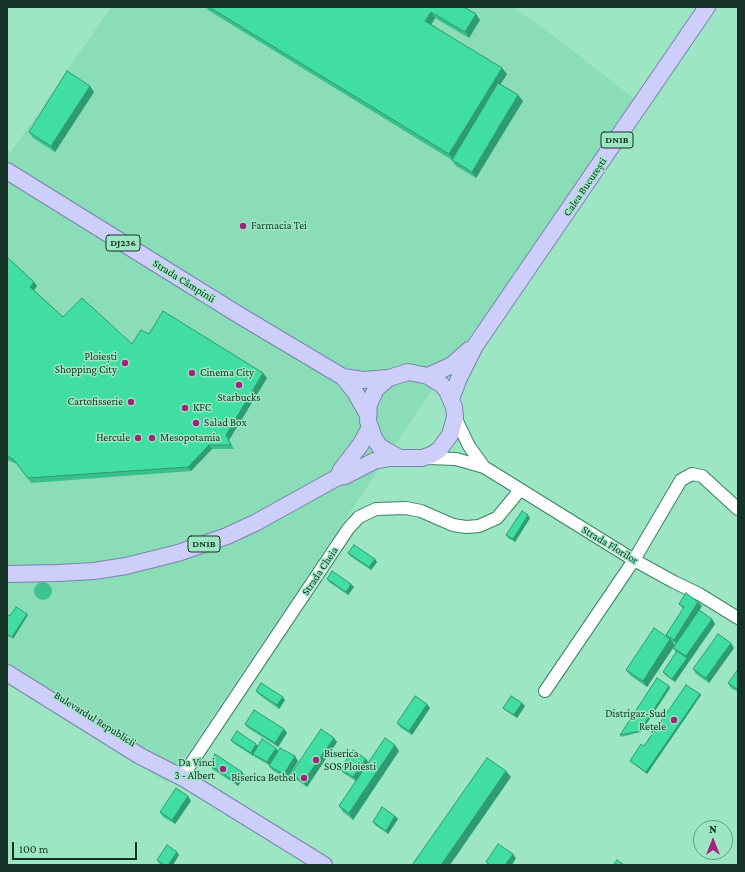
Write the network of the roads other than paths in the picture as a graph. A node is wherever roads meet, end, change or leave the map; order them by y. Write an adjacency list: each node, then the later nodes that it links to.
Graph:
1 (707, 7): 3 (main road, Calea București / DN1B)
2 (7, 171): 5 (main road, Strada Câmpinii / DJ236)
3 (475, 346): 4 (main road, DN1B); 7 (main road, DN1B)
4 (428, 376): 6 (main road, DN1B); 7 (main road, DN1B)
5 (343, 377): 6 (main road, DJ236); 8 (main road, DJ236)
6 (389, 378): 8 (main road, DN1B)
7 (451, 399): 9 (main road, DN1B)
8 (367, 413): 10 (main road, DN1B)
9 (455, 417): 12 (main road, DN1B); 13 (street)
10 (369, 429): 11 (main road, DN1B); 14 (main road)
11 (398, 457): 12 (main road, DN1B); 14 (main road, DN1B)
12 (422, 458): 13 (street)
13 (484, 467): 15 (street, Strada Florilor)
14 (338, 477): 18 (main road, DN1B)
15 (520, 490): 17 (street, Strada Florilor); 23 (street, Strada Cheia)
16 (738, 509): 17 (street)
17 (634, 560): 19 (street, Strada Florilor); 22 (street)
18 (7, 574)
19 (738, 618)
20 (7, 663): 23 (main road, Bulevardul Republicii)
21 (7, 673): 23 (main road, Bulevardul Republicii)
22 (545, 691)
23 (182, 777): 24 (main road, Bulevardul Republicii)
24 (324, 865)

